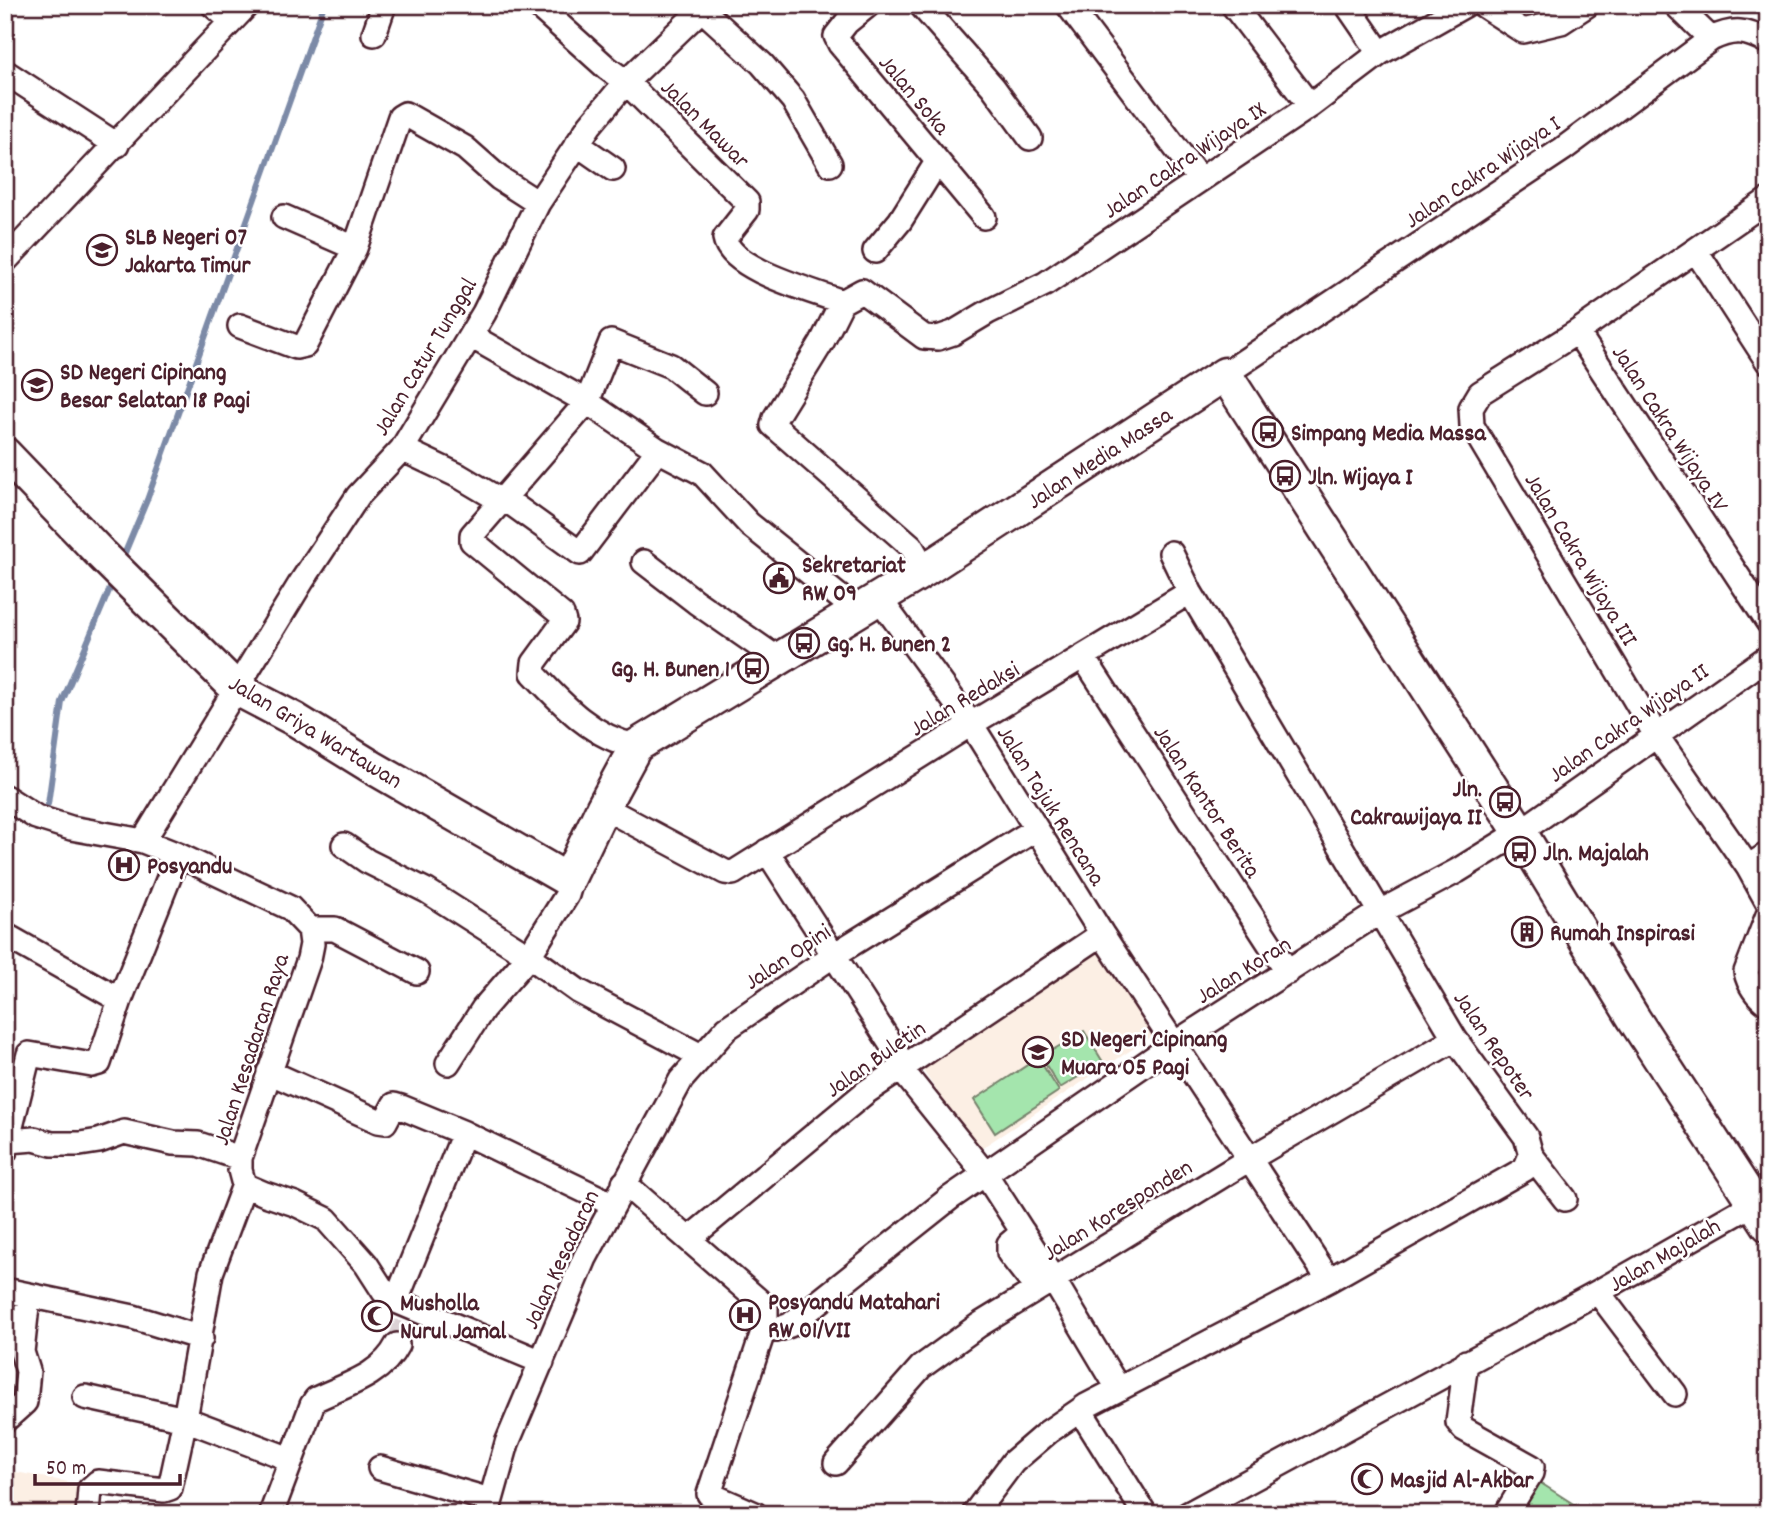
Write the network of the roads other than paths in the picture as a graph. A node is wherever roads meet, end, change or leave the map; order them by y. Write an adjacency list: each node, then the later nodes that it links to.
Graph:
1 (213, 5): 14 (street)
2 (384, 5): 15 (street)
3 (537, 5): 20 (street, Jalan Mawar)
4 (867, 5): 25 (street, Jalan Soka)
5 (921, 5): 22 (street)
6 (1068, 5): 28 (street)
7 (1233, 5): 21 (street)
8 (1347, 5): 18 (street)
9 (1465, 5): 18 (street, Jalan Cakra Wijaya IX)
10 (1483, 5): 11 (street)
11 (1587, 5)
12 (1676, 5): 16 (street)
13 (702, 7): 20 (street, Jalan Catur Tunggal); 26 (street)
14 (239, 13): 24 (street)
15 (374, 34)
16 (1711, 38): 17 (street, Jalan Cakra Wijaya I); 42 (street, Jalan Cakra Wijaya I)
17 (1768, 42)
18 (1380, 53): 21 (street, Jalan Cakra Wijaya IX)
19 (5, 72): 24 (street)
20 (626, 82): 23 (street, Jalan Catur Tunggal); 37 (street, Jalan Mawar)
21 (1311, 106): 28 (street, Jalan Cakra Wijaya IX)
22 (1030, 138)
23 (577, 144): 27 (street); 30 (street, Jalan Catur Tunggal)
24 (117, 145): 36 (street)
25 (937, 162): 32 (street, Jalan Soka); 34 (street)
26 (830, 163)
27 (613, 169)
28 (1200, 180): 37 (street, Jalan Cakra Wijaya IX)
29 (1768, 200): 35 (street)
30 (538, 203): 33 (street); 40 (street, Jalan Catur Tunggal)
31 (284, 217): 33 (street)
32 (984, 217)
33 (355, 248): 38 (street)
34 (874, 251)
35 (1696, 251): 39 (street); 41 (street)
36 (5, 261)
37 (842, 302): 51 (street)
38 (240, 326)
39 (1577, 332): 54 (street, Jalan Cakra Wijaya IV); 60 (street, Jalan Cakra Wijaya III)
40 (471, 337): 44 (street, Jalan Tajuk Rencana); 45 (street, Jalan Catur Tunggal)
41 (1768, 362)
42 (1226, 374): 51 (street, Jalan Media Massa); 65 (street)
43 (705, 393): 44 (street)
44 (587, 402): 46 (street, Jalan Tajuk Rencana); 48 (street)
45 (401, 449): 48 (street); 58 (street, Jalan Catur Tunggal)
46 (659, 450): 48 (street); 53 (street, Jalan Tajuk Rencana)
47 (5, 454): 58 (street, Jalan Griya Wartawan)
48 (503, 502): 61 (street)
49 (1171, 553): 52 (street, Jalan Repoter)
50 (644, 562): 57 (street)
51 (925, 570): 53 (street, Jalan Media Massa)
52 (1190, 592): 56 (street, Jalan Redaksi); 74 (street, Jalan Repoter)
53 (868, 605): 57 (street, Jalan Media Massa); 59 (street, Jalan Tajuk Rencana)
54 (1768, 622)
55 (1768, 657): 60 (street, Jalan Cakra Wijaya II)
56 (1084, 658): 59 (street, Jalan Redaksi); 82 (street, Jalan Kantor Berita)
57 (778, 659): 61 (street, Jalan Media Massa)
58 (237, 689): 66 (street, Jalan Catur Tunggal); 72 (street, Jalan Griya Wartawan)
59 (971, 724): 64 (street, Jalan Tajuk Rencana); 68 (street, Jalan Redaksi)
60 (1656, 735): 65 (street, Jalan Cakra Wijaya II); 71 (street, Jalan Cakra Wijaya III)
61 (636, 746): 63 (street)
62 (5, 797): 66 (street)
63 (603, 807): 68 (street, Jalan Redaksi); 72 (street)
64 (1036, 830): 77 (street, Jalan Tajuk Rencana); 79 (street, Jalan Opini)
65 (1520, 832): 74 (street, Jalan Koran); 101 (street, Jalan Majalah)
66 (142, 841): 70 (street)
67 (344, 845): 80 (street)
68 (767, 851): 79 (street)
69 (1768, 854): 71 (street)
70 (178, 855): 76 (street); 83 (street)
71 (1748, 867): 73 (street, Jalan Cakra Wijaya III)
72 (568, 880): 80 (street)
73 (1768, 903)
74 (1378, 913): 82 (street, Jalan Koran); 85 (street, Jalan Repoter)
75 (1768, 915): 84 (street)
76 (310, 929): 81 (street); 90 (street, Jalan Kesadaran Raya)
77 (1102, 934): 86 (street, Jalan Tajuk Rencana); 89 (street, Jalan Buletin)
78 (5, 935): 83 (street)
79 (834, 955): 87 (street, Jalan Opini); 89 (street)
80 (529, 956): 87 (street); 88 (street)
81 (417, 972)
82 (1288, 972): 86 (street, Jalan Koran)
83 (120, 1000): 92 (street)
84 (1768, 1004)
85 (1455, 1039): 93 (street, Jalan Repoter); 95 (street, Jalan Koresponden)
86 (1174, 1044): 95 (street, Jalan Tajuk Rencana); 96 (street, Jalan Koran)
87 (701, 1056): 97 (street, Jalan Opini)
88 (449, 1063)
89 (901, 1069): 96 (street); 102 (street, Jalan Buletin)
90 (269, 1072): 91 (street); 94 (street, Jalan Kesadaran Raya)
91 (464, 1133): 100 (street); 108 (street)
92 (6, 1148): 94 (street)
93 (1531, 1155): 99 (street, Jalan Repoter); 103 (street)
94 (240, 1158): 98 (street, Jalan Kesadaran Raya)
95 (1251, 1158): 103 (street, Jalan Tajuk Rencana); 104 (street, Jalan Koresponden)
96 (986, 1175): 104 (street); 109 (street, Jalan Koran)
97 (624, 1183): 100 (street, Jalan Kesadaran); 102 (street)
98 (244, 1185): 108 (street); 110 (street)
99 (1565, 1199)
100 (612, 1204): 113 (street, Jalan Kesadaran)
101 (1760, 1215): 106 (street, Jalan Majalah)
102 (690, 1238): 109 (street)
103 (1329, 1280): 114 (street)
104 (1045, 1284): 114 (street); 121 (street, Jalan Koresponden)
105 (5, 1290): 107 (street)
106 (1598, 1292): 112 (street, Jalan Majalah); 115 (street)
107 (28, 1297): 110 (street); 119 (street)
108 (405, 1310): 113 (street)
109 (766, 1323): 126 (street)
110 (201, 1338): 118 (street)
111 (397, 1345): 120 (street)
112 (1466, 1362): 129 (street, Jalan Majalah); 130 (street)
113 (542, 1363): 123 (street, Jalan Kesadaran)
114 (1118, 1388): 117 (street)
115 (1675, 1394)
116 (85, 1397): 118 (street)
117 (1080, 1410): 127 (street); 128 (street)
118 (185, 1419): 120 (street); 124 (street)
119 (5, 1420)
120 (290, 1459): 125 (street)
121 (836, 1463)
122 (380, 1468): 123 (street)
123 (489, 1507)
124 (88, 1514)
125 (271, 1514)
126 (755, 1514)
127 (974, 1514)
128 (1145, 1514)
129 (1188, 1514)
130 (1506, 1514)

